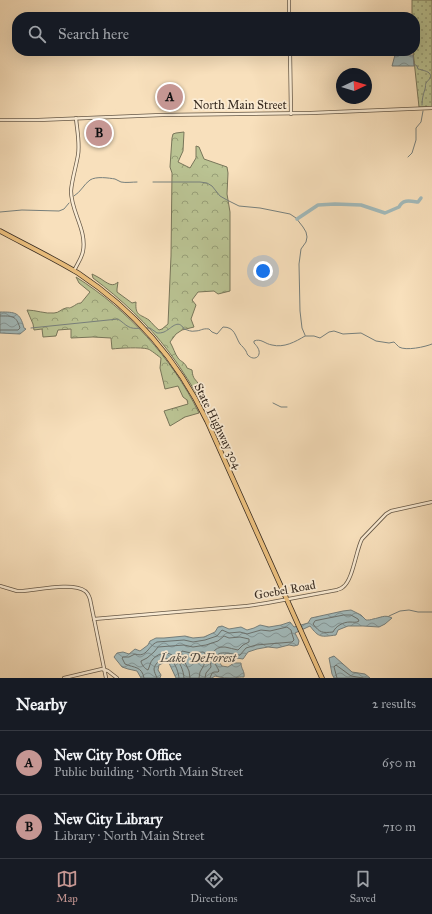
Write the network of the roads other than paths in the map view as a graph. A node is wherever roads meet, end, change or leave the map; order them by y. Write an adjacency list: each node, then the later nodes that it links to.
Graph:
1 (289, 0): 2 (street)
2 (289, 12)
3 (290, 56): 5 (street)
4 (432, 108): 5 (street, North Main Street)
5 (291, 114): 6 (street, North Main Street)
6 (76, 118): 7 (street, North Main Street); 9 (street)
7 (0, 120)
8 (0, 231): 9 (main road, State Highway 304)
9 (74, 271): 12 (main road, State Highway 304)
10 (432, 502): 12 (street, Goebel Road)
11 (0, 586): 13 (street)
12 (287, 599): 13 (street, Goebel Road); 18 (main road, State Highway 304)
13 (94, 619): 14 (street)
14 (104, 669): 15 (street); 16 (street); 17 (street)
15 (64, 678)
16 (106, 678)
17 (118, 678)
18 (322, 678)

